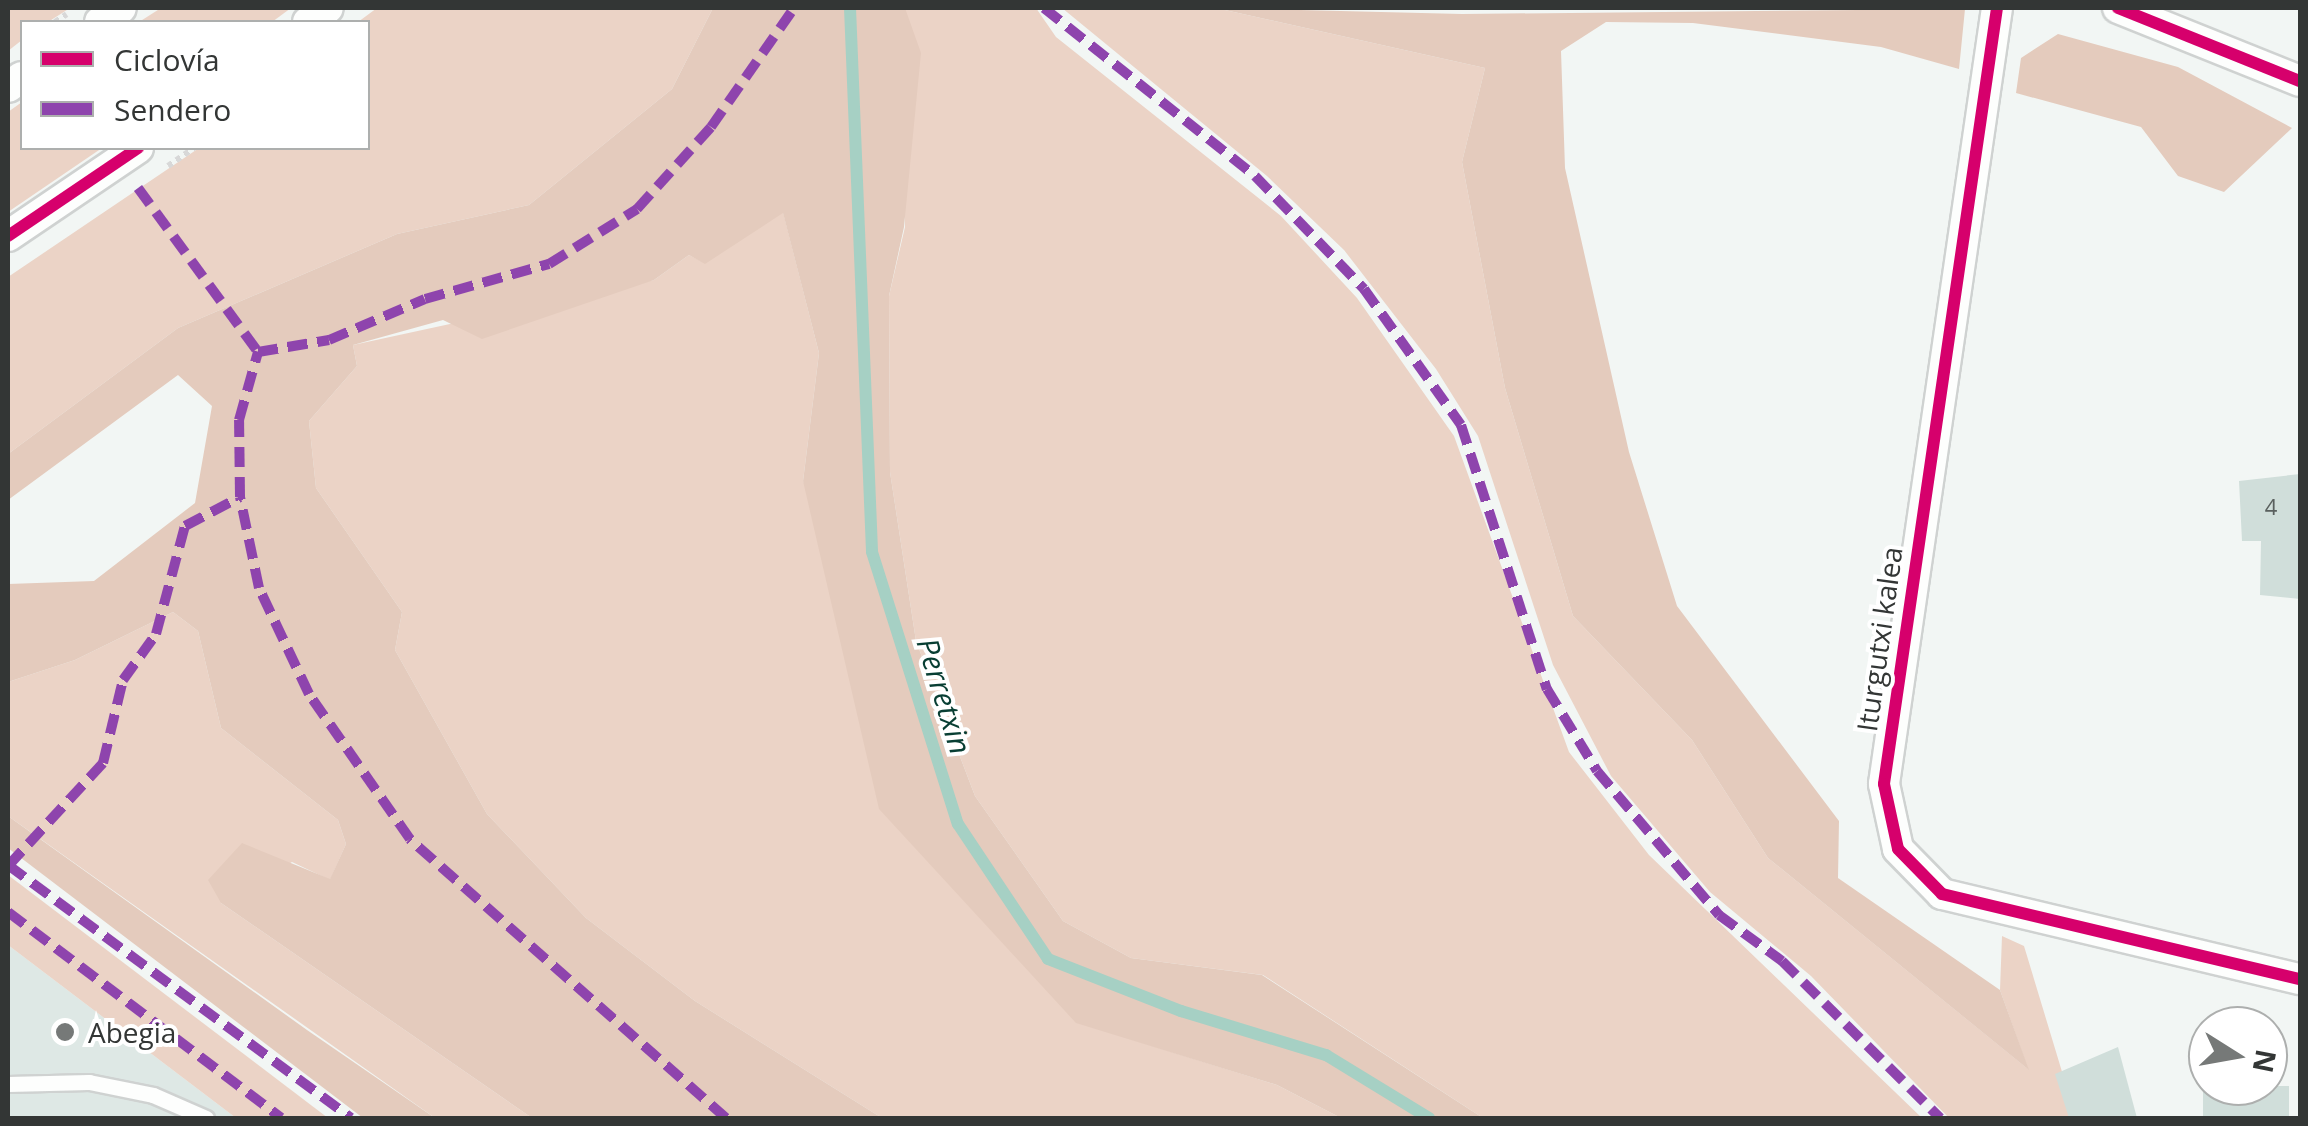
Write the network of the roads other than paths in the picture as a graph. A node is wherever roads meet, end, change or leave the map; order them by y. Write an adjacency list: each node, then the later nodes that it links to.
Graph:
1 (1997, 8): 6 (street, Iturgutxi kalea)
2 (2118, 8): 3 (street)
3 (2300, 81)
4 (135, 150): 5 (street)
5 (8, 236)
6 (2300, 979)
7 (8, 1084): 8 (lane)
8 (206, 1118)

